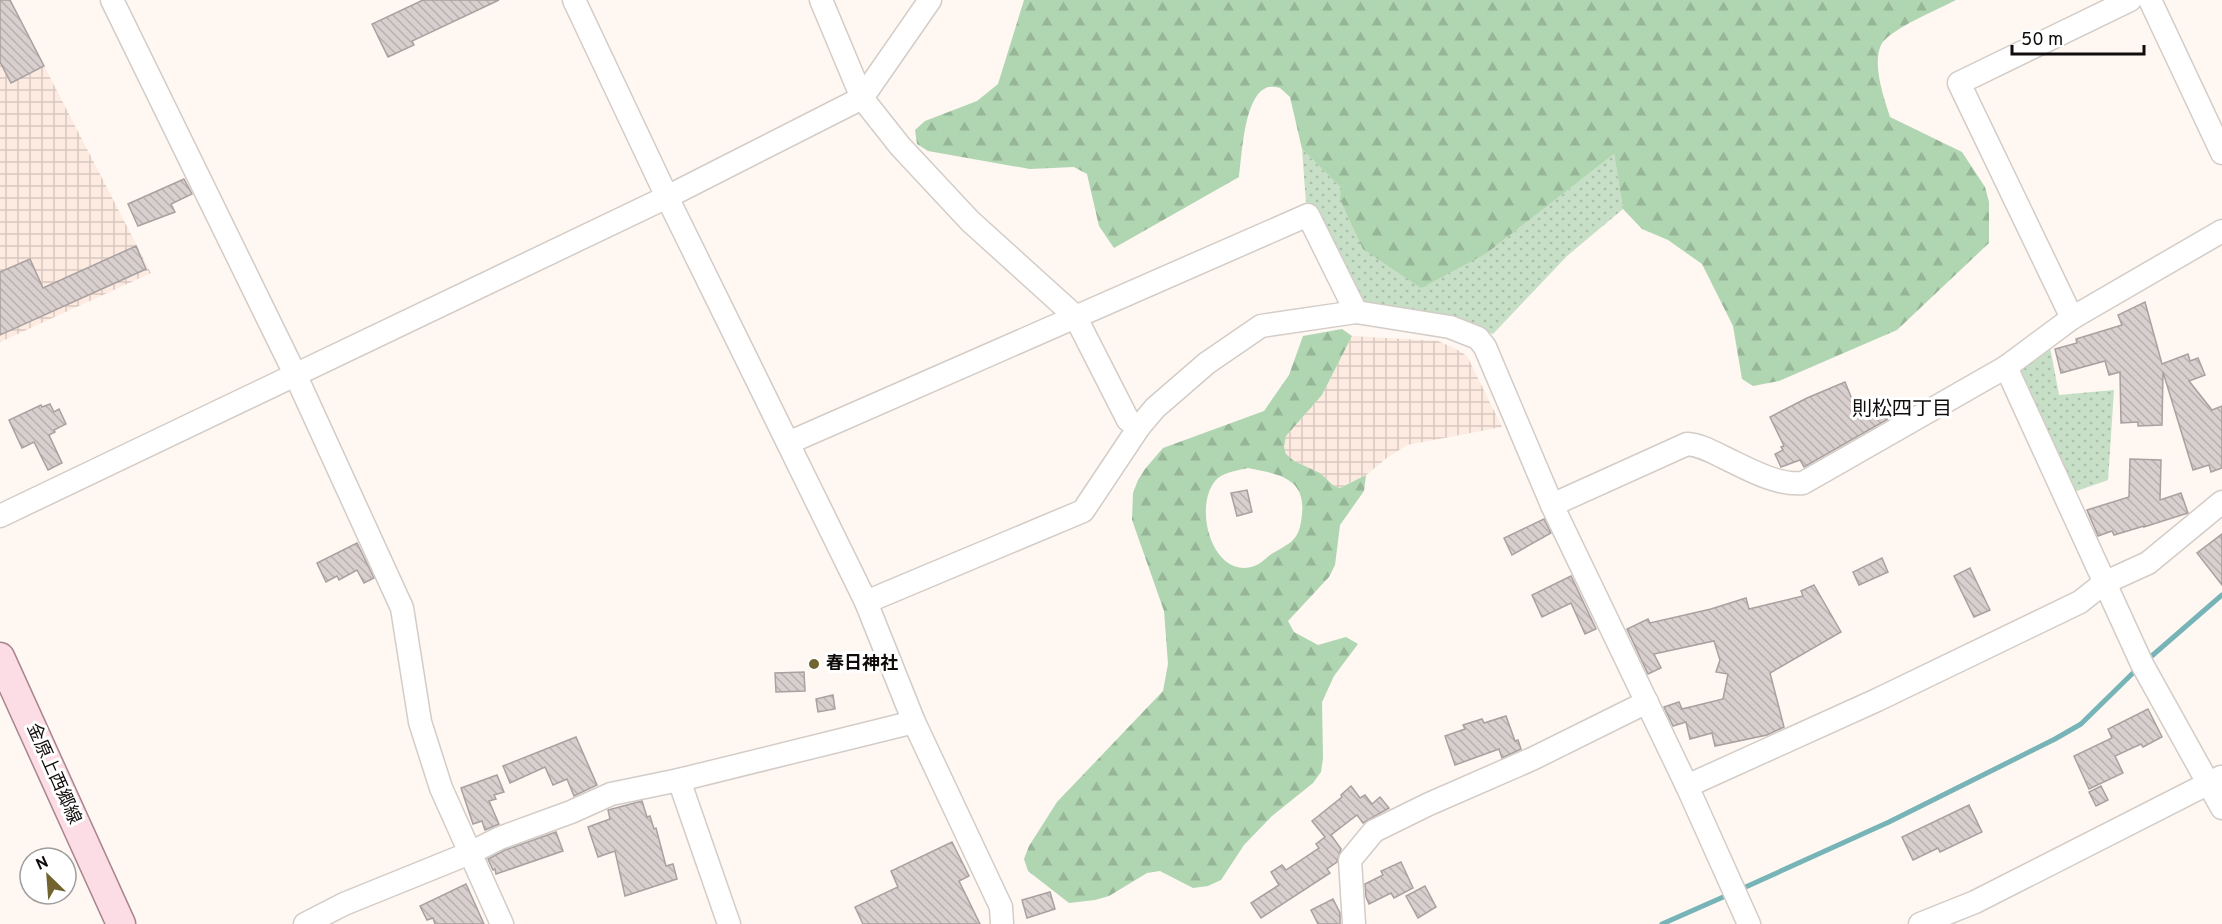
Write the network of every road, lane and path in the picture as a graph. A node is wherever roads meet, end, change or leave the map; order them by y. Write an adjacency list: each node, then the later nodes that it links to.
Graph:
1 (112, 0): 15 (street)
2 (574, 0): 9 (street)
3 (821, 0): 7 (street)
4 (930, 0): 7 (street)
5 (2130, 0): 13 (street)
6 (2150, 0): 8 (street)
7 (862, 98): 9 (street); 12 (street)
8 (2222, 153)
9 (667, 197): 15 (street); 17 (street)
10 (2222, 231): 13 (street)
11 (1356, 312): 12 (street); 16 (street); 19 (street)
12 (1075, 316): 16 (street); 17 (street)
13 (2072, 318): 14 (street)
14 (2006, 367): 19 (street); 21 (street)
15 (295, 374): 20 (street); 30 (street)
16 (1139, 427): 22 (street)
17 (788, 443): 22 (street)
18 (2222, 502): 21 (street)
19 (1552, 505): 24 (street)
20 (0, 516)
21 (2104, 583): 27 (street); 28 (street)
22 (866, 602): 25 (street)
23 (0, 657): 31 (main road, 金原上西郷線)
24 (1647, 702): 28 (street); 36 (street)
25 (914, 722): 26 (street); 35 (street)
26 (679, 780): 30 (street); 34 (street)
27 (2215, 780): 29 (street); 38 (street)
28 (1687, 786): 37 (street)
29 (2222, 808)
30 (470, 853): 32 (street); 33 (street)
31 (122, 924)
32 (304, 924)
33 (502, 924)
34 (729, 924)
35 (1002, 924)
36 (1354, 924)
37 (1749, 924)
38 (1920, 924)

